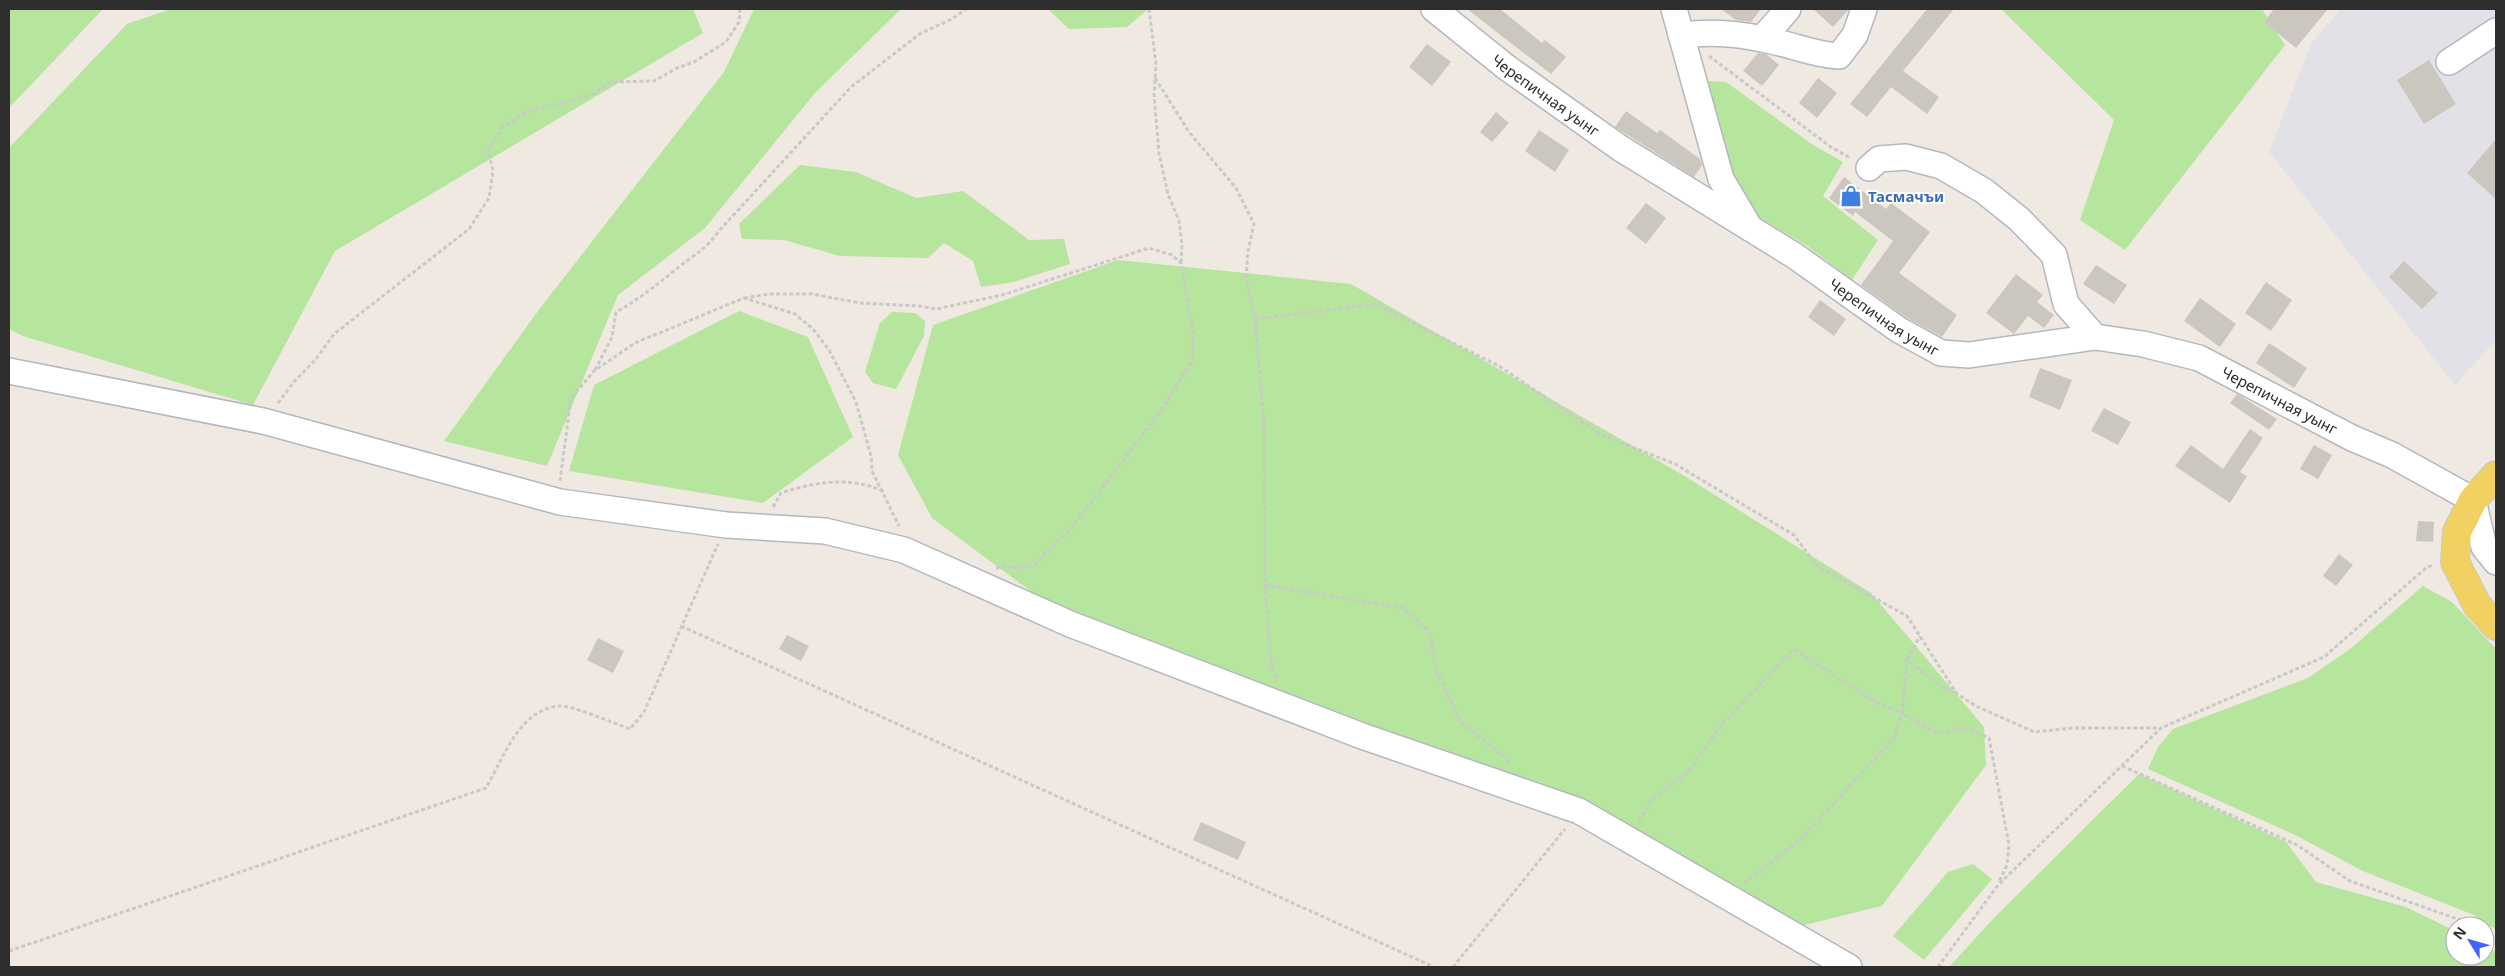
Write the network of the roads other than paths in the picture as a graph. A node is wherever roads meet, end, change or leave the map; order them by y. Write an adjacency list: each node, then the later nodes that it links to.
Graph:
1 (1434, 9): 10 (street, Черепичная уынг)
2 (1674, 9): 6 (street)
3 (1788, 9): 7 (street)
4 (1864, 9): 7 (street)
5 (2496, 31): 8 (street)
6 (1681, 35): 7 (street); 10 (street)
7 (1762, 39)
8 (2449, 62)
9 (1869, 168): 11 (street)
10 (1753, 232): 11 (street, Черепичная уынг)
11 (2095, 337): 14 (street, Черепичная уынг)
12 (9, 371): 17 (street)
13 (2496, 475): 14 (main road)
14 (2473, 500): 15 (street); 16 (main road)
15 (2496, 562)
16 (2496, 626)
17 (1849, 967)

